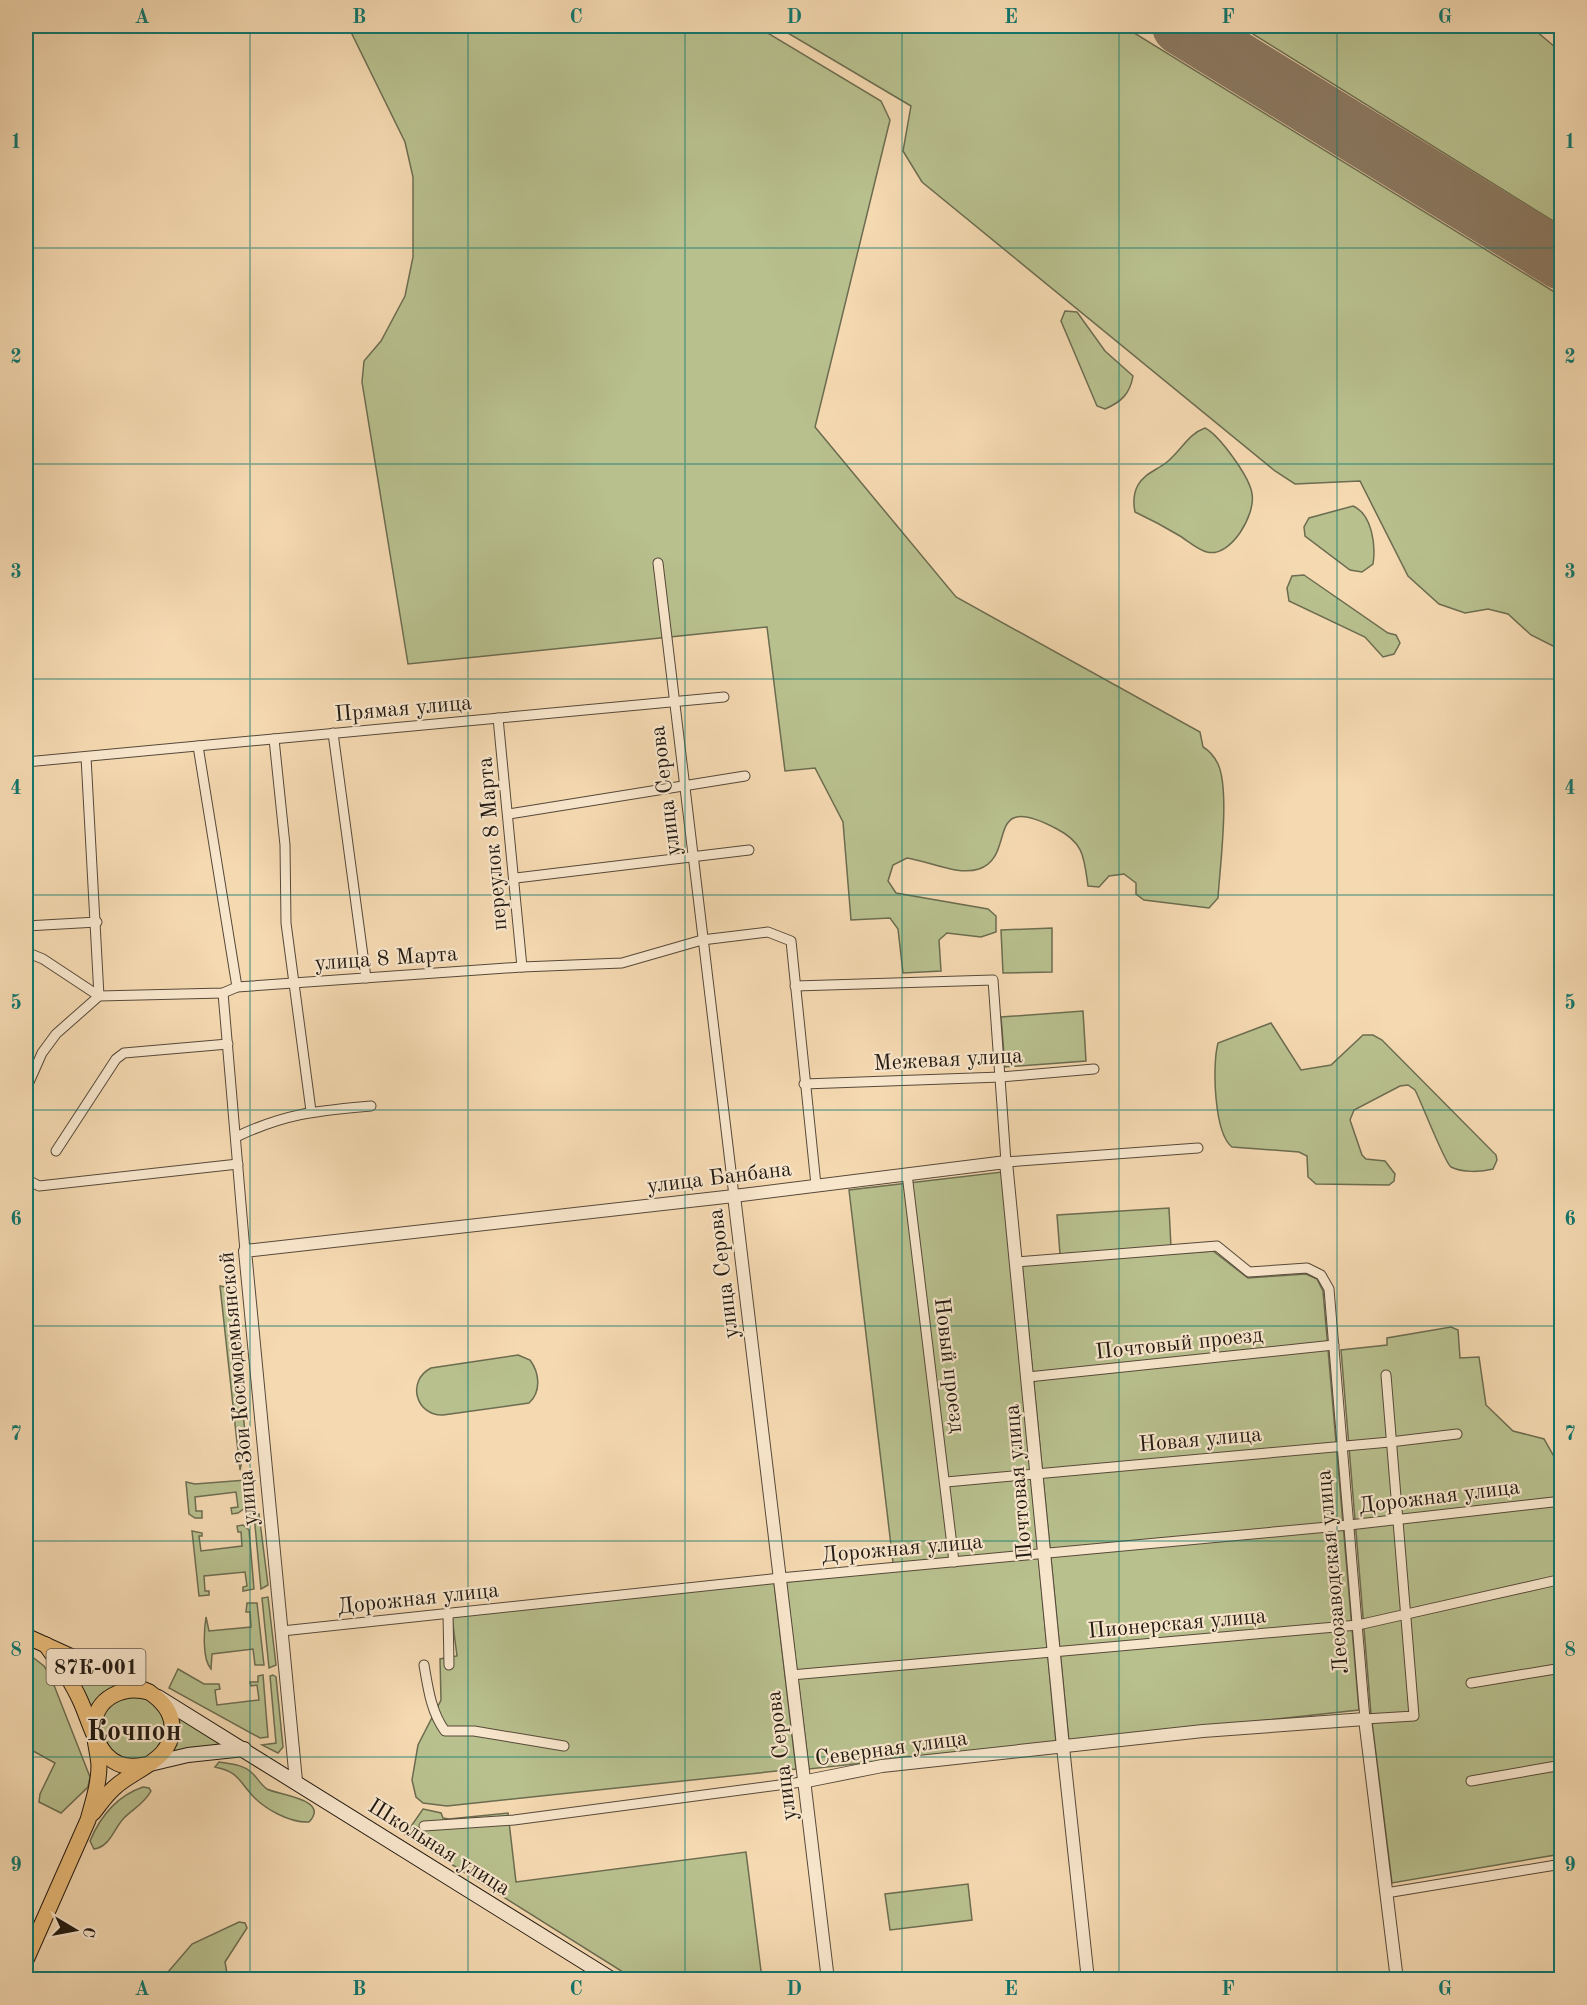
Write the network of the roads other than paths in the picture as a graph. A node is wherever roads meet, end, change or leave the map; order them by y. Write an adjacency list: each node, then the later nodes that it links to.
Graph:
1 (658, 563): 3 (street, улица Серова)
2 (724, 696): 3 (street, Прямая улица)
3 (675, 701): 4 (street, Прямая улица); 11 (street, улица Серова)
4 (498, 718): 5 (street, Прямая улица); 12 (street, переулок 8 Марта)
5 (333, 733): 6 (street, Прямая улица); 21 (street)
6 (274, 739): 7 (street, Прямая улица); 22 (street)
7 (198, 746): 8 (street, Прямая улица); 24 (street)
8 (86, 757): 9 (street, Прямая улица); 16 (street)
9 (26, 762)
10 (745, 776): 11 (street)
11 (684, 784): 12 (street); 14 (street, улица Серова)
12 (509, 814): 15 (street, переулок 8 Марта)
13 (749, 850): 14 (street)
14 (694, 857): 15 (street); 18 (street, улица Серова)
15 (516, 878): 20 (street, переулок 8 Марта)
16 (97, 922): 17 (street); 26 (street)
17 (26, 926)
18 (702, 940): 20 (street, улица 8 Марта); 23 (street, улица 8 Марта); 43 (street, улица Серова)
19 (26, 952): 26 (street)
20 (522, 967): 21 (street, улица 8 Марта)
21 (366, 978): 22 (street, улица 8 Марта)
22 (294, 983): 24 (street, улица 8 Марта); 34 (street)
23 (795, 986): 30 (street, Почтовая улица); 31 (street)
24 (237, 987): 25 (street, улица 8 Марта)
25 (223, 993): 26 (street, улица 8 Марта); 27 (street, улица Зои Космодемьянской)
26 (99, 996): 28 (street)
27 (228, 1044): 35 (street, улица Зои Космодемьянской); 37 (street)
28 (29, 1069): 32 (street)
29 (1094, 1069): 30 (street, Межевая улица)
30 (1001, 1077): 31 (street, Межевая улица); 38 (street, Почтовая улица)
31 (804, 1084): 42 (street)
32 (26, 1089)
33 (371, 1106): 34 (street)
34 (311, 1111): 35 (street)
35 (236, 1137): 39 (street, улица Зои Космодемьянской)
36 (1198, 1148): 38 (street, улица Банбана)
37 (56, 1151)
38 (1006, 1162): 40 (street, улица Банбана); 45 (street, Почтовая улица)
39 (238, 1164): 41 (street); 44 (street, улица Зои Космодемьянской)
40 (907, 1174): 42 (street, улица Банбана); 53 (street, Новый проезд)
41 (26, 1179)
42 (816, 1185): 43 (street, улица Банбана)
43 (734, 1196): 44 (street, улица Банбана); 59 (street, улица Серова)
44 (245, 1251): 64 (street, улица Зои Космодемьянской)
45 (1016, 1262): 46 (street, Лесозаводская улица); 48 (street, Почтовая улица)
46 (1334, 1345): 48 (street, Почтовый проезд); 51 (street, Лесозаводская улица)
47 (1386, 1375): 50 (street)
48 (1028, 1377): 52 (street, Почтовая улица)
49 (1457, 1434): 50 (street, Новая улица)
50 (1390, 1442): 51 (street, Новая улица); 55 (street)
51 (1341, 1445): 52 (street, Новая улица); 56 (street, Лесозаводская улица)
52 (1038, 1472): 53 (street, Новая улица); 57 (street, Почтовая улица)
53 (946, 1482): 58 (street, Новый проезд)
54 (1562, 1501): 55 (street, Дорожная улица)
55 (1399, 1518): 56 (street, Дорожная улица); 62 (street)
56 (1349, 1525): 57 (street, Дорожная улица); 63 (street, Лесозаводская улица)
57 (1044, 1553): 58 (street, Дорожная улица); 67 (street, Почтовая улица)
58 (954, 1562): 59 (street, Дорожная улица)
59 (780, 1578): 61 (street, Дорожная улица); 71 (street, улица Серова)
60 (1562, 1579): 62 (street, Пионерская улица)
61 (448, 1614): 64 (street, Дорожная улица); 69 (street)
62 (1407, 1614): 63 (street, Пионерская улица); 74 (street)
63 (1358, 1625): 67 (street, Пионерская улица); 74 (street, Лесозаводская улица)
64 (282, 1631): 81 (street, улица Зои Космодемьянской)
65 (26, 1636): 66 (main road, 87К-001)
66 (44, 1643): 73 (main road, 87К-001); 75 (main road, 87К-001)
67 (1054, 1653): 71 (street, Пионерская улица); 77 (street, Почтовая улица)
68 (424, 1665): 76 (street)
69 (449, 1665)
70 (1562, 1668): 72 (street)
71 (791, 1675): 83 (street, улица Серова)
72 (1471, 1683)
73 (149, 1692): 75 (main road, 87К-001); 78 (main road, Школьная улица); 79 (main road, 87К-001)
74 (1365, 1719): 77 (street, Северная улица); 87 (street, Лесозаводская улица)
75 (96, 1742): 79 (main road, 87К-001); 84 (main road, 87К-001)
76 (564, 1746)
77 (1063, 1747): 83 (street, Северная улица); 91 (street, Почтовая улица)
78 (244, 1749): 79 (main road); 81 (main road, Школьная улица)
79 (150, 1764): 84 (main road, 87К-001)
80 (1562, 1765): 82 (street)
81 (296, 1781): 89 (main road, Школьная улица)
82 (1471, 1781)
83 (802, 1782): 85 (street, Северная улица); 90 (street, улица Серова)
84 (88, 1820): 88 (main road, 87К-001)
85 (424, 1826)
86 (1562, 1863): 87 (street)
87 (1386, 1893): 92 (street, Лесозаводская улица)
88 (26, 1960)
89 (613, 1980)
90 (828, 1980)
91 (1088, 1980)
92 (1397, 1980)

